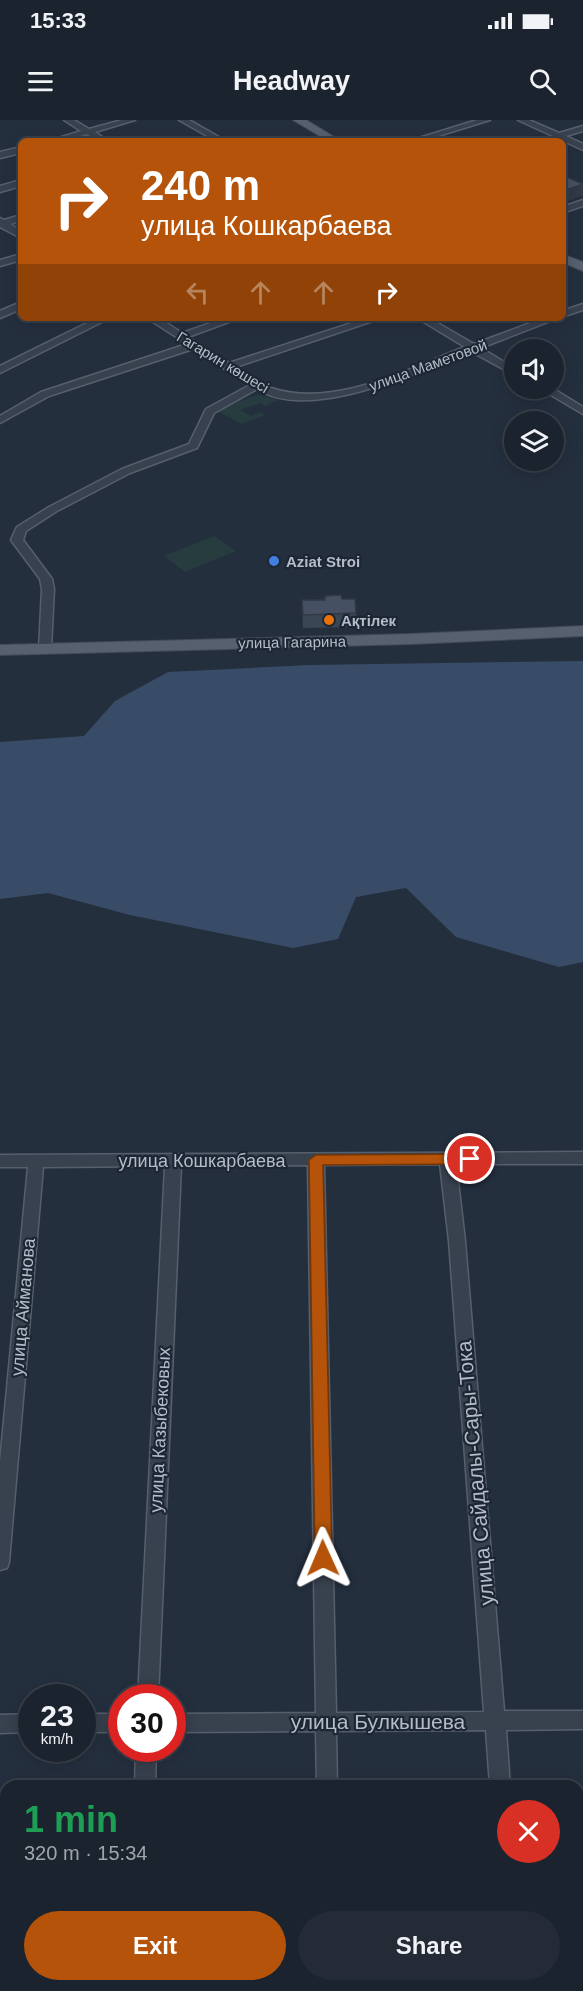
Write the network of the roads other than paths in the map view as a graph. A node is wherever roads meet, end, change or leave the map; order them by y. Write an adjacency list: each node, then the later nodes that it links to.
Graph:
1 (68, 120): 8 (street)
2 (131, 120): 8 (street)
3 (183, 120): 12 (street)
4 (298, 120): 13 (main road)
5 (486, 120): 14 (street)
6 (522, 120): 9 (street)
7 (583, 128): 9 (street)
8 (88, 132): 10 (street); 11 (street)
9 (558, 136): 15 (street)
10 (65, 138)
11 (99, 138)
12 (216, 138)
13 (331, 138)
14 (423, 138)
15 (563, 138)
16 (566, 140): 17 (street)
17 (583, 147)
18 (18, 151): 19 (street)
19 (0, 155)
20 (18, 184): 21 (street)
21 (0, 189)
22 (583, 203): 23 (street)
23 (566, 209)
24 (18, 219): 25 (street)
25 (1, 223): 26 (street)
26 (18, 233)
27 (18, 258): 29 (street)
28 (566, 259): 30 (main road)
29 (0, 263)
30 (583, 267)
31 (18, 306): 34 (street)
32 (583, 307): 33 (street)
33 (566, 313)
34 (0, 315)
35 (99, 321): 46 (street)
36 (157, 321): 41 (street, Гагарин көшесі)
37 (226, 321): 41 (street)
38 (368, 321): 44 (street)
39 (427, 321): 43 (street)
40 (545, 321): 43 (street, улица Маметовой)
41 (180, 336): 42 (street, Гагарин көшесі)
42 (195, 345): 44 (street, Гагарин көшесі); 51 (street)
43 (473, 348): 45 (street); 48 (street, улица Маметовой)
44 (228, 366): 47 (street, Гагарин көшесі)
45 (504, 366)
46 (0, 370)
47 (256, 386): 48 (street, Гагарин көшесі); 53 (street)
48 (299, 395)
49 (562, 399): 50 (street)
50 (583, 411)
51 (0, 420)
52 (583, 632): 53 (main road, улица Гагарина)
53 (45, 649): 54 (main road, улица Гагарина)
54 (0, 650)
55 (583, 1158): 56 (street, улица Кошкарбаева)
56 (447, 1159): 58 (street, улица Кошкарбаева); 64 (street, улица Сайдалы-Сары-Тока)
57 (36, 1160): 59 (street, улица Кошкарбаева); 60 (street, улица Кошкарбаева); 61 (street, улица Айманова)
58 (316, 1160): 60 (street, улица Кошкарбаева); 65 (street)
59 (0, 1161)
60 (173, 1161): 62 (street, улица Казыбековых)
61 (0, 1562)
62 (149, 1684)
63 (583, 1720): 64 (street, улица Булкышева)
64 (495, 1721): 65 (street, улица Булкышева); 72 (street, улица Сайдалы-Сары-Тока)
65 (326, 1722): 67 (street, улица Булкышева); 71 (street)
66 (18, 1723): 68 (street)
67 (186, 1723)
68 (0, 1724)
69 (146, 1762): 70 (street)
70 (145, 1780)
71 (327, 1780)
72 (500, 1780)

